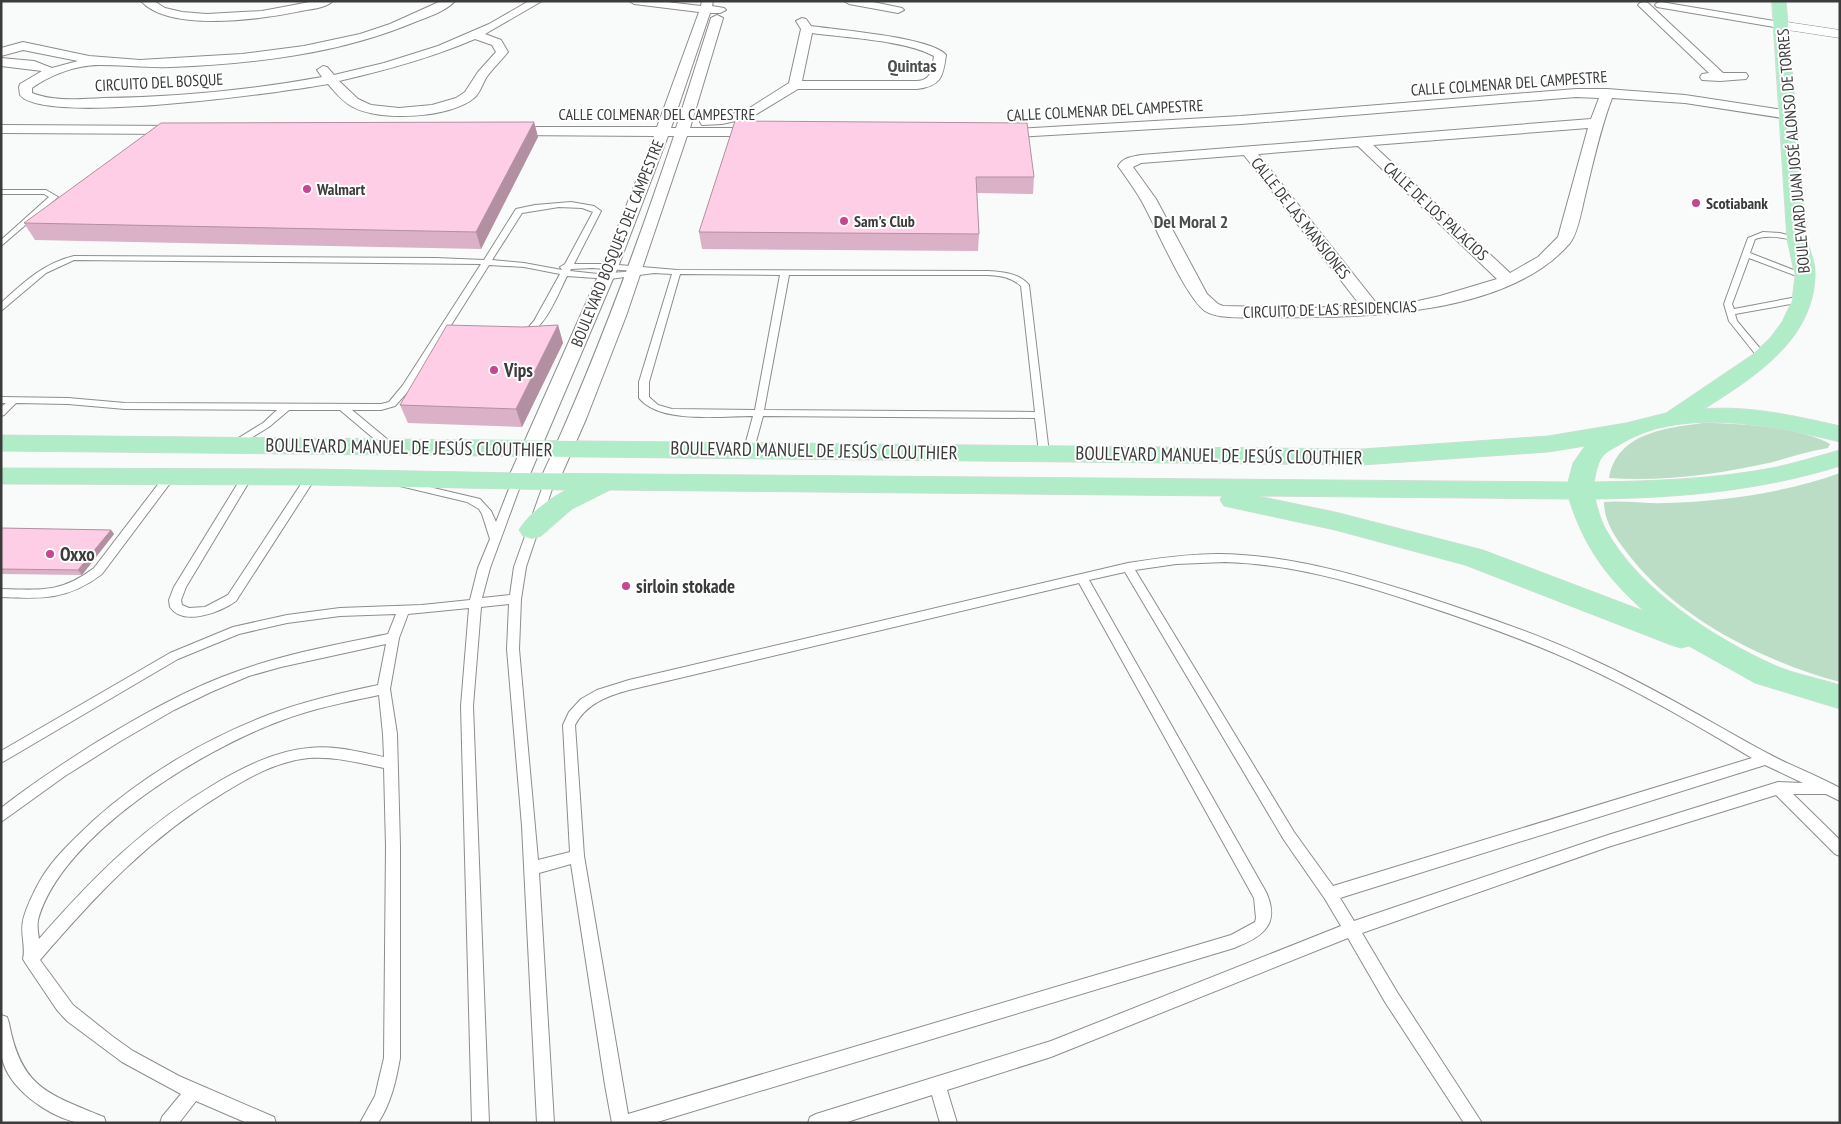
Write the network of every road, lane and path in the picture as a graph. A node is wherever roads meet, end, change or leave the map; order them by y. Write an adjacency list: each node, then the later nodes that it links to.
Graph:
1 (146, 1): 12 (street)
2 (328, 1): 12 (street)
3 (450, 1): 18 (street, CIRCUITO DEL BOSQUE)
4 (537, 1): 17 (street, CIRCUITO DEL BOSQUE)
5 (634, 1): 10 (street)
6 (694, 1): 10 (street)
7 (849, 1): 13 (street)
8 (1639, 3): 9 (street); 23 (street)
9 (1661, 3): 14 (street)
10 (707, 4): 11 (street); 35 (street, BOULEVARD BOSQUES DEL CAMPESTRE)
11 (721, 5): 31 (street, BOULEVARD BOSQUES DEL CAMPESTRE)
12 (284, 6)
13 (898, 10)
14 (1785, 19): 15 (street); 16 (street); 29 (main road, BOULEVARD JUAN JOSÉ ALONSO DE TORRES)
15 (1840, 28)
16 (1840, 34)
17 (477, 35): 26 (street, CIRCUITO DEL BOSQUE); 26 (street)
18 (310, 48): 21 (street, CIRCUITO DEL BOSQUE); 26 (street)
19 (1, 52): 21 (street, CIRCUITO DEL BOSQUE)
20 (1, 62): 22 (street)
21 (98, 62): 22 (street, CIRCUITO DEL BOSQUE)
22 (48, 72): 26 (street, CIRCUITO DEL BOSQUE)
23 (1720, 76): 24 (street); 25 (street)
24 (1742, 76)
25 (1705, 77)
26 (329, 78)
27 (795, 85): 27 (street); 31 (street)
28 (1607, 93): 29 (street, CALLE COLMENAR DEL CAMPESTRE); 30 (street, CIRCUITO DE LAS RESIDENCIAS); 37 (street, CALLE COLMENAR DEL CAMPESTRE)
29 (1789, 116): 41 (main road, BOULEVARD JUAN JOSÉ ALONSO DE TORRES)
30 (1596, 124): 38 (street, CIRCUITO DE LAS RESIDENCIAS); 51 (street, CIRCUITO DE LAS RESIDENCIAS)
31 (685, 126): 35 (street, CALLE COLMENAR DEL CAMPESTRE); 36 (street, CALLE COLMENAR DEL CAMPESTRE); 46 (street, BOULEVARD BOSQUES DEL CAMPESTRE)
32 (1, 129): 33 (street)
33 (190, 130)
34 (489, 131): 35 (street, CALLE COLMENAR DEL CAMPESTRE)
35 (663, 131): 47 (street, BOULEVARD BOSQUES DEL CAMPESTRE)
36 (770, 132)
37 (984, 135)
38 (1362, 142): 39 (street, CIRCUITO DE LAS RESIDENCIAS); 51 (street, CALLE DE LOS PALACIOS)
39 (1248, 151): 54 (street, CALLE DE LAS MANSIONES); 54 (street, CIRCUITO DE LAS RESIDENCIAS)
40 (1, 192): 42 (lane)
41 (1798, 239): 43 (lane); 50 (main road, BOULEVARD JUAN JOSÉ ALONSO DE TORRES)
42 (1, 244)
43 (1747, 254): 50 (lane); 55 (lane)
44 (488, 262): 45 (lane); 45 (lane); 53 (lane); 57 (lane)
45 (567, 270): 47 (lane); 56 (lane)
46 (635, 271): 47 (lane); 48 (lane); 74 (street, BOULEVARD BOSQUES DEL CAMPESTRE)
47 (608, 272): 73 (street, BOULEVARD BOSQUES DEL CAMPESTRE)
48 (677, 272): 49 (lane); 65 (lane)
49 (785, 272): 65 (lane); 66 (lane)
50 (1805, 276): 52 (main road, BOULEVARD JUAN JOSÉ ALONSO DE TORRES)
51 (1509, 281): 54 (street, CIRCUITO DE LAS RESIDENCIAS)
52 (1802, 299): 55 (lane); 59 (main road, BOULEVARD JUAN JOSÉ ALONSO DE TORRES)
53 (1, 308)
54 (1372, 308)
55 (1729, 312): 59 (lane)
56 (517, 335)
57 (438, 336): 58 (lane); 63 (lane)
58 (455, 336)
59 (1763, 358): 67 (main road, BOULEVARD JUAN JOSÉ ALONSO DE TORRES)
60 (1, 400): 61 (lane)
61 (13, 401): 62 (lane); 64 (lane)
62 (287, 406): 63 (lane); 71 (lane)
63 (344, 408): 72 (lane)
64 (1, 413)
65 (759, 414): 66 (lane); 75 (lane)
66 (1040, 415): 76 (lane)
67 (1672, 419): 68 (main road); 69 (main road)
68 (1626, 431): 76 (main road, BOULEVARD MANUEL DE JESÚS CLOUTHIER); 87 (main road)
69 (1840, 434)
70 (1, 443): 71 (main road, BOULEVARD MANUEL DE JESÚS CLOUTHIER)
71 (236, 444): 72 (main road, BOULEVARD MANUEL DE JESÚS CLOUTHIER)
72 (389, 446): 73 (main road, BOULEVARD MANUEL DE JESÚS CLOUTHIER)
73 (532, 448): 74 (main road, BOULEVARD MANUEL DE JESÚS CLOUTHIER); 84 (street, BOULEVARD BOSQUES DEL CAMPESTRE)
74 (565, 449): 75 (main road, BOULEVARD MANUEL DE JESÚS CLOUTHIER); 83 (street, BOULEVARD BOSQUES DEL CAMPESTRE)
75 (749, 449): 76 (main road, BOULEVARD MANUEL DE JESÚS CLOUTHIER)
76 (1044, 453)
77 (1840, 458): 87 (main road)
78 (1, 476): 79 (main road, BOULEVARD MANUEL DE JESÚS CLOUTHIER)
79 (170, 476): 80 (main road, BOULEVARD MANUEL DE JESÚS CLOUTHIER); 92 (lane)
80 (246, 477): 81 (main road, BOULEVARD MANUEL DE JESÚS CLOUTHIER); 81 (lane)
81 (311, 477): 82 (main road, BOULEVARD MANUEL DE JESÚS CLOUTHIER)
82 (385, 479): 84 (main road, BOULEVARD MANUEL DE JESÚS CLOUTHIER); 89 (lane)
83 (550, 480): 84 (main road, BOULEVARD MANUEL DE JESÚS CLOUTHIER); 85 (main road, BOULEVARD MANUEL DE JESÚS CLOUTHIER); 88 (lane)
84 (517, 481): 89 (lane)
85 (614, 481): 86 (main road, BOULEVARD MANUEL DE JESÚS CLOUTHIER); 88 (main road)
86 (1147, 486): 87 (main road, BOULEVARD MANUEL DE JESÚS CLOUTHIER); 97 (main road)
87 (1580, 491): 97 (main road)
88 (532, 530): 93 (lane)
89 (495, 539): 94 (lane)
90 (1128, 568): 91 (lane); 103 (lane); 111 (lane)
91 (1083, 579): 109 (lane); 125 (lane)
92 (1, 593)
93 (515, 599): 94 (lane); 110 (lane)
94 (475, 604): 95 (lane); 122 (lane)
95 (404, 610): 96 (lane); 102 (lane)
96 (393, 638): 99 (lane); 107 (lane)
97 (1736, 659): 98 (main road)
98 (1766, 675): 100 (main road); 101 (main road)
99 (384, 689): 104 (lane); 113 (lane)
100 (1840, 697)
101 (1840, 718)
102 (1, 758)
103 (1766, 759): 106 (lane); 111 (lane)
104 (391, 764): 113 (lane); 121 (lane)
105 (1778, 788): 106 (lane); 108 (lane); 112 (lane)
106 (1835, 792)
107 (1, 816)
108 (1840, 850)
109 (577, 856): 110 (lane); 124 (lane)
110 (531, 869): 123 (lane)
111 (1330, 894): 112 (lane)
112 (1350, 930): 116 (lane); 128 (lane)
113 (31, 959): 117 (lane)
114 (1, 1023): 115 (lane)
115 (2, 1041): 118 (lane)
116 (937, 1085): 126 (lane); 127 (lane)
117 (193, 1092): 119 (lane); 120 (lane)
118 (98, 1123)
119 (168, 1123)
120 (268, 1123)
121 (368, 1123)
122 (481, 1123)
123 (546, 1123)
124 (621, 1123)
125 (626, 1123)
126 (816, 1123)
127 (949, 1123)
128 (1474, 1123)

